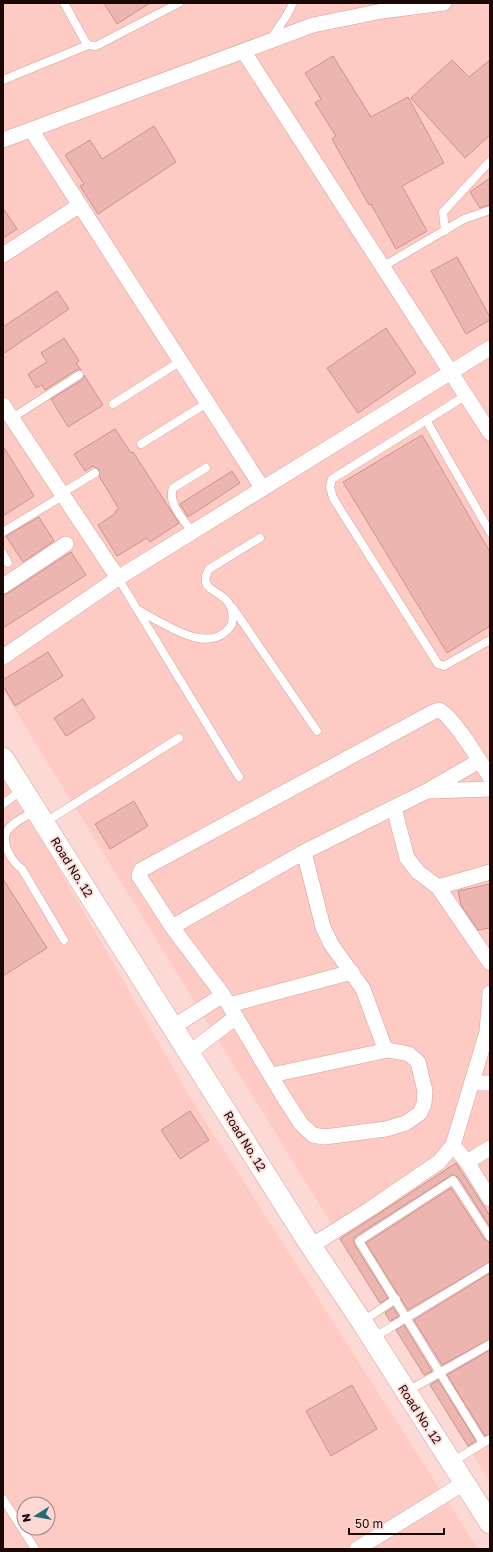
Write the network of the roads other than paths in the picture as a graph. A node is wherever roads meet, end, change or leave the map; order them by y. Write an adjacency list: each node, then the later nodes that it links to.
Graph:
1 (64, 3): 6 (lane)
2 (179, 3): 6 (lane)
3 (293, 3): 5 (lane)
4 (444, 3): 5 (street)
5 (271, 40): 7 (street)
6 (88, 45): 8 (lane)
7 (244, 52): 9 (street); 16 (street)
8 (3, 80)
9 (32, 131): 10 (street); 12 (street)
10 (3, 140)
11 (490, 162): 14 (lane)
12 (80, 205): 15 (street); 18 (street)
13 (490, 210): 14 (lane)
14 (445, 231): 16 (lane)
15 (3, 255)
16 (382, 267): 19 (street)
17 (490, 348): 19 (street)
18 (181, 361): 22 (street); 23 (lane)
19 (451, 374): 21 (street); 31 (street)
20 (79, 375): 25 (lane)
21 (466, 396): 26 (lane); 27 (street)
22 (207, 403): 28 (lane); 31 (street)
23 (113, 404)
24 (3, 405): 25 (street)
25 (12, 418): 32 (street)
26 (426, 420): 35 (lane); 44 (lane)
27 (490, 433)
28 (141, 444)
29 (206, 468): 34 (lane)
30 (95, 473): 32 (lane)
31 (263, 489): 34 (street)
32 (63, 494): 33 (lane); 40 (street)
33 (3, 532)
34 (192, 532): 40 (street)
35 (490, 532)
36 (260, 538): 42 (lane)
37 (66, 544): 41 (street)
38 (3, 554): 39 (lane)
39 (8, 563)
40 (118, 578): 43 (lane); 45 (street)
41 (3, 586)
42 (229, 602): 43 (lane); 46 (lane)
43 (139, 611): 50 (lane)
44 (490, 640)
45 (3, 657)
46 (317, 731)
47 (179, 738): 57 (lane)
48 (3, 758): 52 (street, Road No. 12)
49 (479, 761): 51 (street); 54 (street); 61 (street)
50 (239, 777)
51 (490, 777)
52 (22, 789): 55 (lane); 57 (street, Road No. 12)
53 (490, 789): 54 (street)
54 (428, 791): 56 (street)
55 (3, 804)
56 (394, 808): 58 (street); 60 (street)
57 (40, 817): 62 (lane); 67 (street, Road No. 12)
58 (304, 852): 61 (street); 64 (street)
59 (490, 872): 60 (street)
60 (438, 887): 63 (street)
61 (172, 927): 66 (street)
62 (64, 940)
63 (490, 963)
64 (352, 972): 66 (street); 69 (street)
65 (490, 993): 68 (street)
66 (229, 1006): 67 (street); 70 (street); 71 (street)
67 (173, 1027): 70 (street, Road No. 12)
68 (488, 1032): 72 (street)
69 (388, 1050): 71 (street); 71 (street)
70 (189, 1053): 79 (street, Road No. 12)
71 (272, 1075)
72 (472, 1083): 73 (street); 74 (street)
73 (490, 1083)
74 (453, 1145): 76 (street); 79 (street)
75 (490, 1148): 76 (street)
76 (467, 1162): 77 (street)
77 (490, 1199)
78 (490, 1237): 81 (lane)
79 (311, 1246): 83 (street, Road No. 12)
80 (490, 1267): 82 (lane)
81 (396, 1299): 82 (lane); 83 (lane)
82 (407, 1318): 83 (lane); 85 (lane)
83 (367, 1330): 86 (street, Road No. 12)
84 (490, 1344): 85 (lane)
85 (440, 1373): 86 (lane); 87 (lane)
86 (405, 1392): 88 (street, Road No. 12)
87 (486, 1441): 88 (lane)
88 (451, 1463): 89 (street, Road No. 12)
89 (464, 1483): 91 (street, Road No. 12); 93 (street)
90 (3, 1499): 92 (lane)
91 (490, 1522)
92 (35, 1549)
93 (357, 1549)

